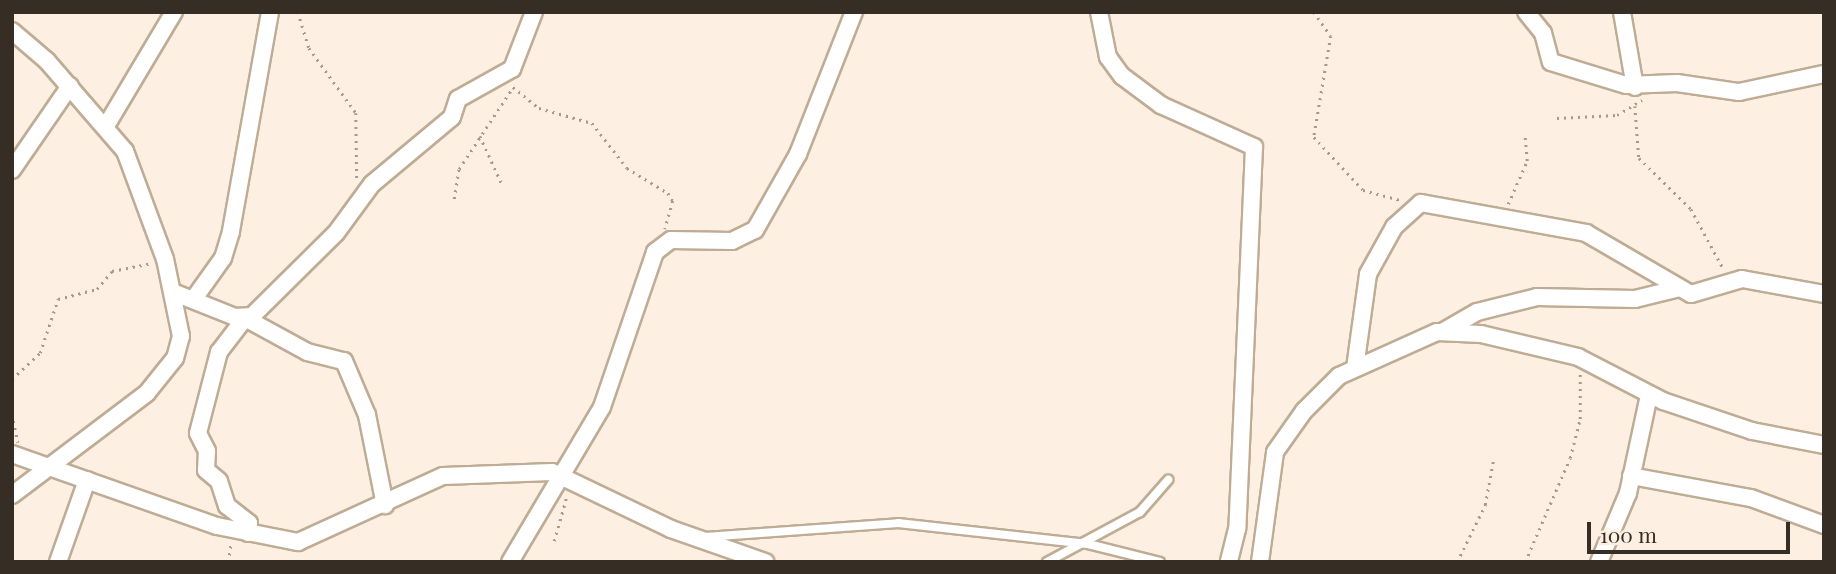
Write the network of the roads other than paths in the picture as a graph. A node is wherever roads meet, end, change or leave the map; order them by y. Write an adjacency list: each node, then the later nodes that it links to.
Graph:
1 (174, 12): 12 (street)
2 (270, 12): 17 (street)
3 (534, 12): 18 (street)
4 (854, 12): 26 (street)
5 (1099, 12): 40 (street)
6 (1527, 12): 11 (street)
7 (1622, 12): 11 (street)
8 (12, 31): 10 (street)
9 (1824, 74): 11 (street)
10 (70, 86): 12 (street); 13 (street)
11 (1635, 87)
12 (106, 126): 15 (street)
13 (12, 170)
14 (1676, 289): 16 (street); 19 (street); 20 (street)
15 (175, 293): 17 (street); 24 (street)
16 (1824, 294)
17 (192, 300): 18 (street)
18 (245, 318): 30 (street); 32 (street)
19 (1441, 332): 20 (street); 21 (street)
20 (1355, 368): 41 (street)
21 (1649, 395): 22 (street); 25 (street)
22 (1824, 445)
23 (16, 455): 24 (street)
24 (50, 466): 27 (street); 29 (street)
25 (1631, 476): 31 (street); 42 (street)
26 (565, 477): 30 (street); 33 (street); 36 (street)
27 (87, 480): 32 (street); 35 (street)
28 (1168, 480): 34 (lane)
29 (12, 495)
30 (385, 505): 32 (street)
31 (1824, 525)
32 (240, 531)
33 (705, 537): 34 (lane); 37 (street)
34 (1088, 544): 38 (lane); 39 (lane)
35 (58, 562)
36 (510, 562)
37 (765, 562)
38 (1047, 562)
39 (1160, 562)
40 (1229, 562)
41 (1260, 562)
42 (1599, 562)

